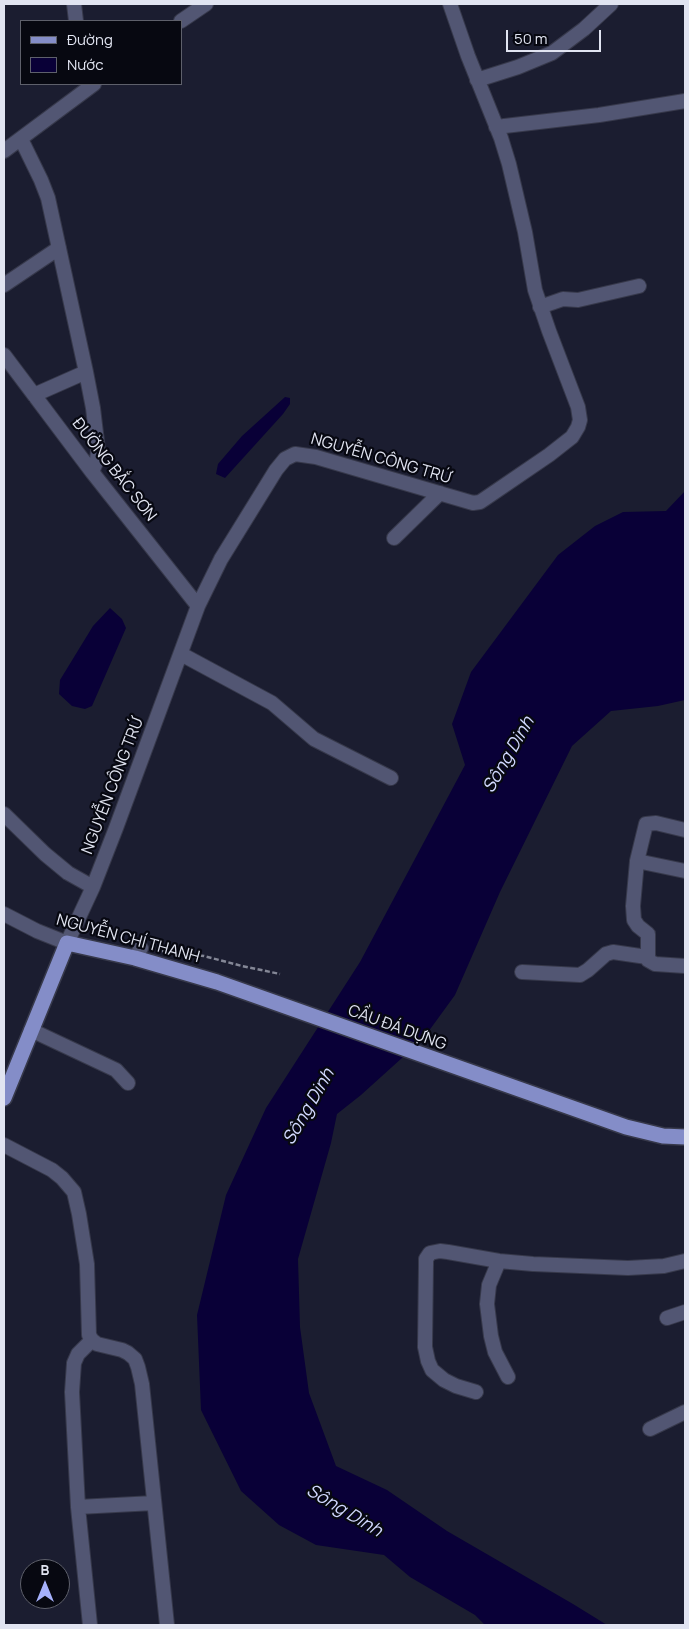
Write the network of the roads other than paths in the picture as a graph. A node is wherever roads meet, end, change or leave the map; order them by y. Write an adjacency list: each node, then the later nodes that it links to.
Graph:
1 (74, 4): 5 (street)
2 (206, 4): 6 (street)
3 (450, 4): 7 (street, NGUYỄN CÔNG TRỨ)
4 (611, 4): 7 (street)
5 (76, 20)
6 (182, 20)
7 (477, 80): 10 (street, NGUYỄN CÔNG TRỨ)
8 (91, 85): 11 (street)
9 (685, 101): 10 (street)
10 (496, 126): 16 (street, NGUYỄN CÔNG TRỨ)
11 (20, 139): 12 (street); 13 (street)
12 (4, 151)
13 (58, 248): 14 (street); 18 (street)
14 (4, 285)
15 (639, 286): 16 (street)
16 (540, 307): 21 (street, NGUYỄN CÔNG TRỨ)
17 (4, 355): 19 (street, ĐƯỜNG BẮC SƠN)
18 (86, 372): 19 (street); 20 (street)
19 (34, 396): 20 (street, ĐƯỜNG BẮC SƠN)
20 (92, 472): 23 (street, ĐƯỜNG BẮC SƠN)
21 (440, 493): 22 (street); 23 (street, NGUYỄN CÔNG TRỨ)
22 (394, 538)
23 (198, 606): 24 (street, NGUYỄN CÔNG TRỨ)
24 (182, 654): 25 (street); 30 (street, NGUYỄN CÔNG TRỨ)
25 (391, 778)
26 (4, 814): 30 (street)
27 (685, 830): 28 (street)
28 (637, 861): 29 (street); 33 (street)
29 (685, 871)
30 (93, 887): 32 (street, NGUYỄN CÔNG TRỨ)
31 (4, 914): 32 (street, NGUYỄN CHÍ THANH)
32 (67, 943): 36 (main road, NGUYỄN CHÍ THANH); 37 (main road, NGUYỄN CÔNG TRỨ)
33 (648, 957): 34 (street); 35 (street)
34 (685, 966)
35 (522, 972)
36 (217, 982): 40 (main road, CẦU ĐÁ DỰNG)
37 (31, 1030): 38 (street); 39 (main road, NGUYỄN CÔNG TRỨ)
38 (128, 1084)
39 (4, 1098)
40 (685, 1138)
41 (4, 1145): 46 (street)
42 (499, 1261): 43 (street); 47 (street); 48 (street)
43 (685, 1261)
44 (685, 1312): 45 (street)
45 (667, 1318)
46 (92, 1340): 51 (street); 52 (street)
47 (508, 1377)
48 (476, 1392)
49 (685, 1412): 50 (street)
50 (650, 1429)
51 (154, 1503): 52 (street); 54 (street)
52 (78, 1507): 53 (street)
53 (90, 1625)
54 (167, 1625)

